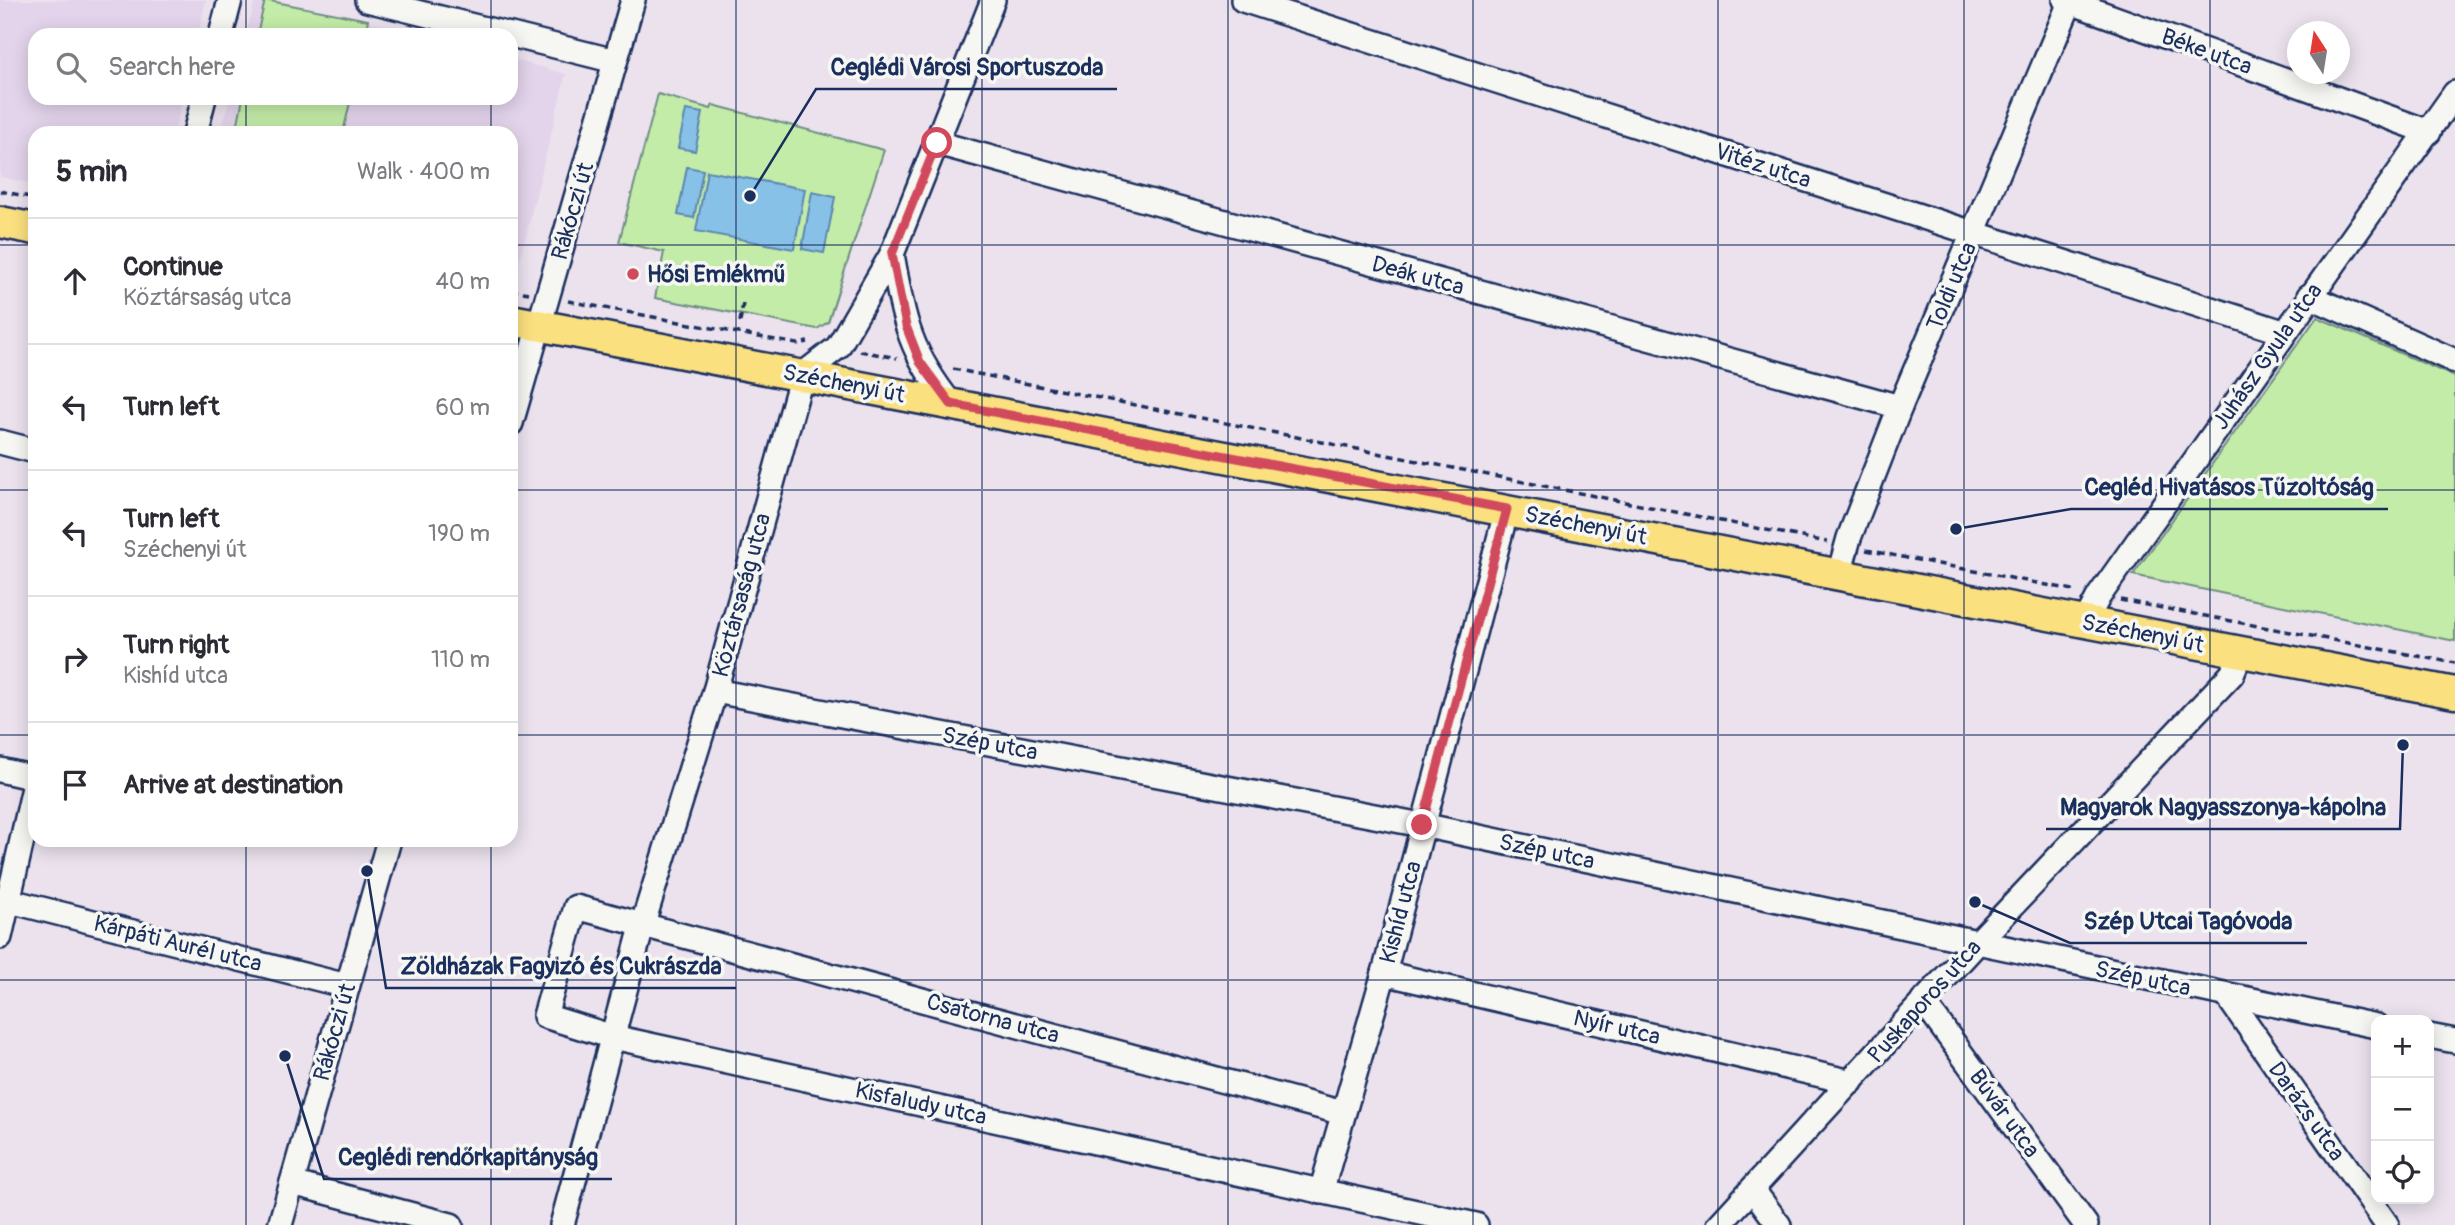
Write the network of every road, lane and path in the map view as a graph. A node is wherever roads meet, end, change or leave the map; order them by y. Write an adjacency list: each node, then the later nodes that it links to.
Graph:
1 (230, 0): 7 (street)
2 (367, 0): 8 (street)
3 (633, 0): 10 (street, Rákóczi út)
4 (993, 0): 15 (street)
5 (1242, 0): 20 (street, Vitéz utca)
6 (2069, 1): 14 (street, Béke utca); 20 (street, Toldi utca)
7 (222, 28)
8 (481, 28)
9 (518, 37): 10 (street)
10 (615, 61): 25 (street, Rákóczi út)
11 (2455, 93): 14 (street, Juhász Gyula utca)
12 (202, 105): 13 (street)
13 (197, 126)
14 (2429, 132): 22 (street, Juhász Gyula utca)
15 (937, 143): 21 (street); 34 (street, Deák utca)
16 (0, 191): 17 (path)
17 (28, 197)
18 (0, 222): 19 (main road)
19 (28, 228)
20 (1975, 231): 27 (street, Vitéz utca); 34 (street, Toldi utca)
21 (892, 254): 28 (street); 30 (street)
22 (2309, 296): 27 (street, Juhász Gyula utca); 29 (street)
23 (518, 298): 25 (path)
24 (743, 303): 26 (path)
25 (532, 314): 28 (path); 31 (main road, Széchenyi út); 32 (street, Rákóczi út)
26 (740, 322)
27 (2283, 332): 40 (street, Juhász Gyula utca)
28 (838, 347): 30 (path); 31 (street)
29 (2455, 361)
30 (920, 362): 33 (street); 38 (path)
31 (802, 375): 33 (main road, Széchenyi út); 44 (street, Köztársaság utca)
32 (518, 387)
33 (951, 404): 37 (main road, Széchenyi út)
34 (1900, 407): 38 (street, Toldi utca)
35 (0, 442): 36 (street)
36 (28, 448)
37 (1507, 509): 39 (main road, Széchenyi út); 49 (street, Kishíd utca)
38 (1846, 546): 39 (street, Toldi utca); 40 (path)
39 (1839, 574): 41 (main road, Széchenyi út)
40 (2099, 596): 41 (street, Juhász Gyula utca); 43 (path)
41 (2085, 622): 42 (main road, Széchenyi út)
42 (2241, 652): 45 (main road, Széchenyi út); 55 (street, Puskaporos utca)
43 (2455, 663)
44 (715, 691): 49 (street, Szép utca); 53 (street, Köztársaság utca)
45 (2455, 693)
46 (0, 770): 47 (street)
47 (28, 779)
48 (28, 805): 51 (street)
49 (1422, 825): 55 (street, Szép utca); 56 (street, Kishíd utca)
50 (387, 847): 57 (street, Rákóczi út)
51 (8, 873): 52 (street)
52 (10, 901): 54 (street); 57 (street, Kárpáti Aurél utca)
53 (643, 923): 61 (street, Köztársaság utca); 61 (street, Kisfaludy utca); 65 (street, Csatorna utca)
54 (0, 937)
55 (1978, 942): 58 (street, Szép utca); 59 (street, Puskaporos utca)
56 (1384, 973): 64 (street, Nyír utca); 65 (street, Kishíd utca)
57 (347, 986): 66 (street, Rákóczi út)
58 (2228, 997): 60 (street, Szép utca); 77 (street, Darázs utca)
59 (1923, 1001): 64 (street, Puskaporos utca); 76 (street, Búvár utca)
60 (2371, 1025)
61 (613, 1037): 68 (street, Kisfaludy utca); 72 (street, Köztársaság utca)
62 (2434, 1037): 63 (street)
63 (2455, 1041)
64 (1851, 1082): 67 (street, Puskaporos utca)
65 (1343, 1113): 68 (street, Kishíd utca)
66 (292, 1183): 70 (street, Rákóczi út); 71 (street)
67 (1753, 1190): 74 (street, Puskaporos utca); 75 (street)
68 (1321, 1192): 69 (street, Kisfaludy utca)
69 (1411, 1218): 73 (street, Kisfaludy utca)
70 (280, 1225)
71 (451, 1225)
72 (562, 1225)
73 (1476, 1225)
74 (1719, 1225)
75 (1779, 1225)
76 (2086, 1225)
77 (2387, 1225)

